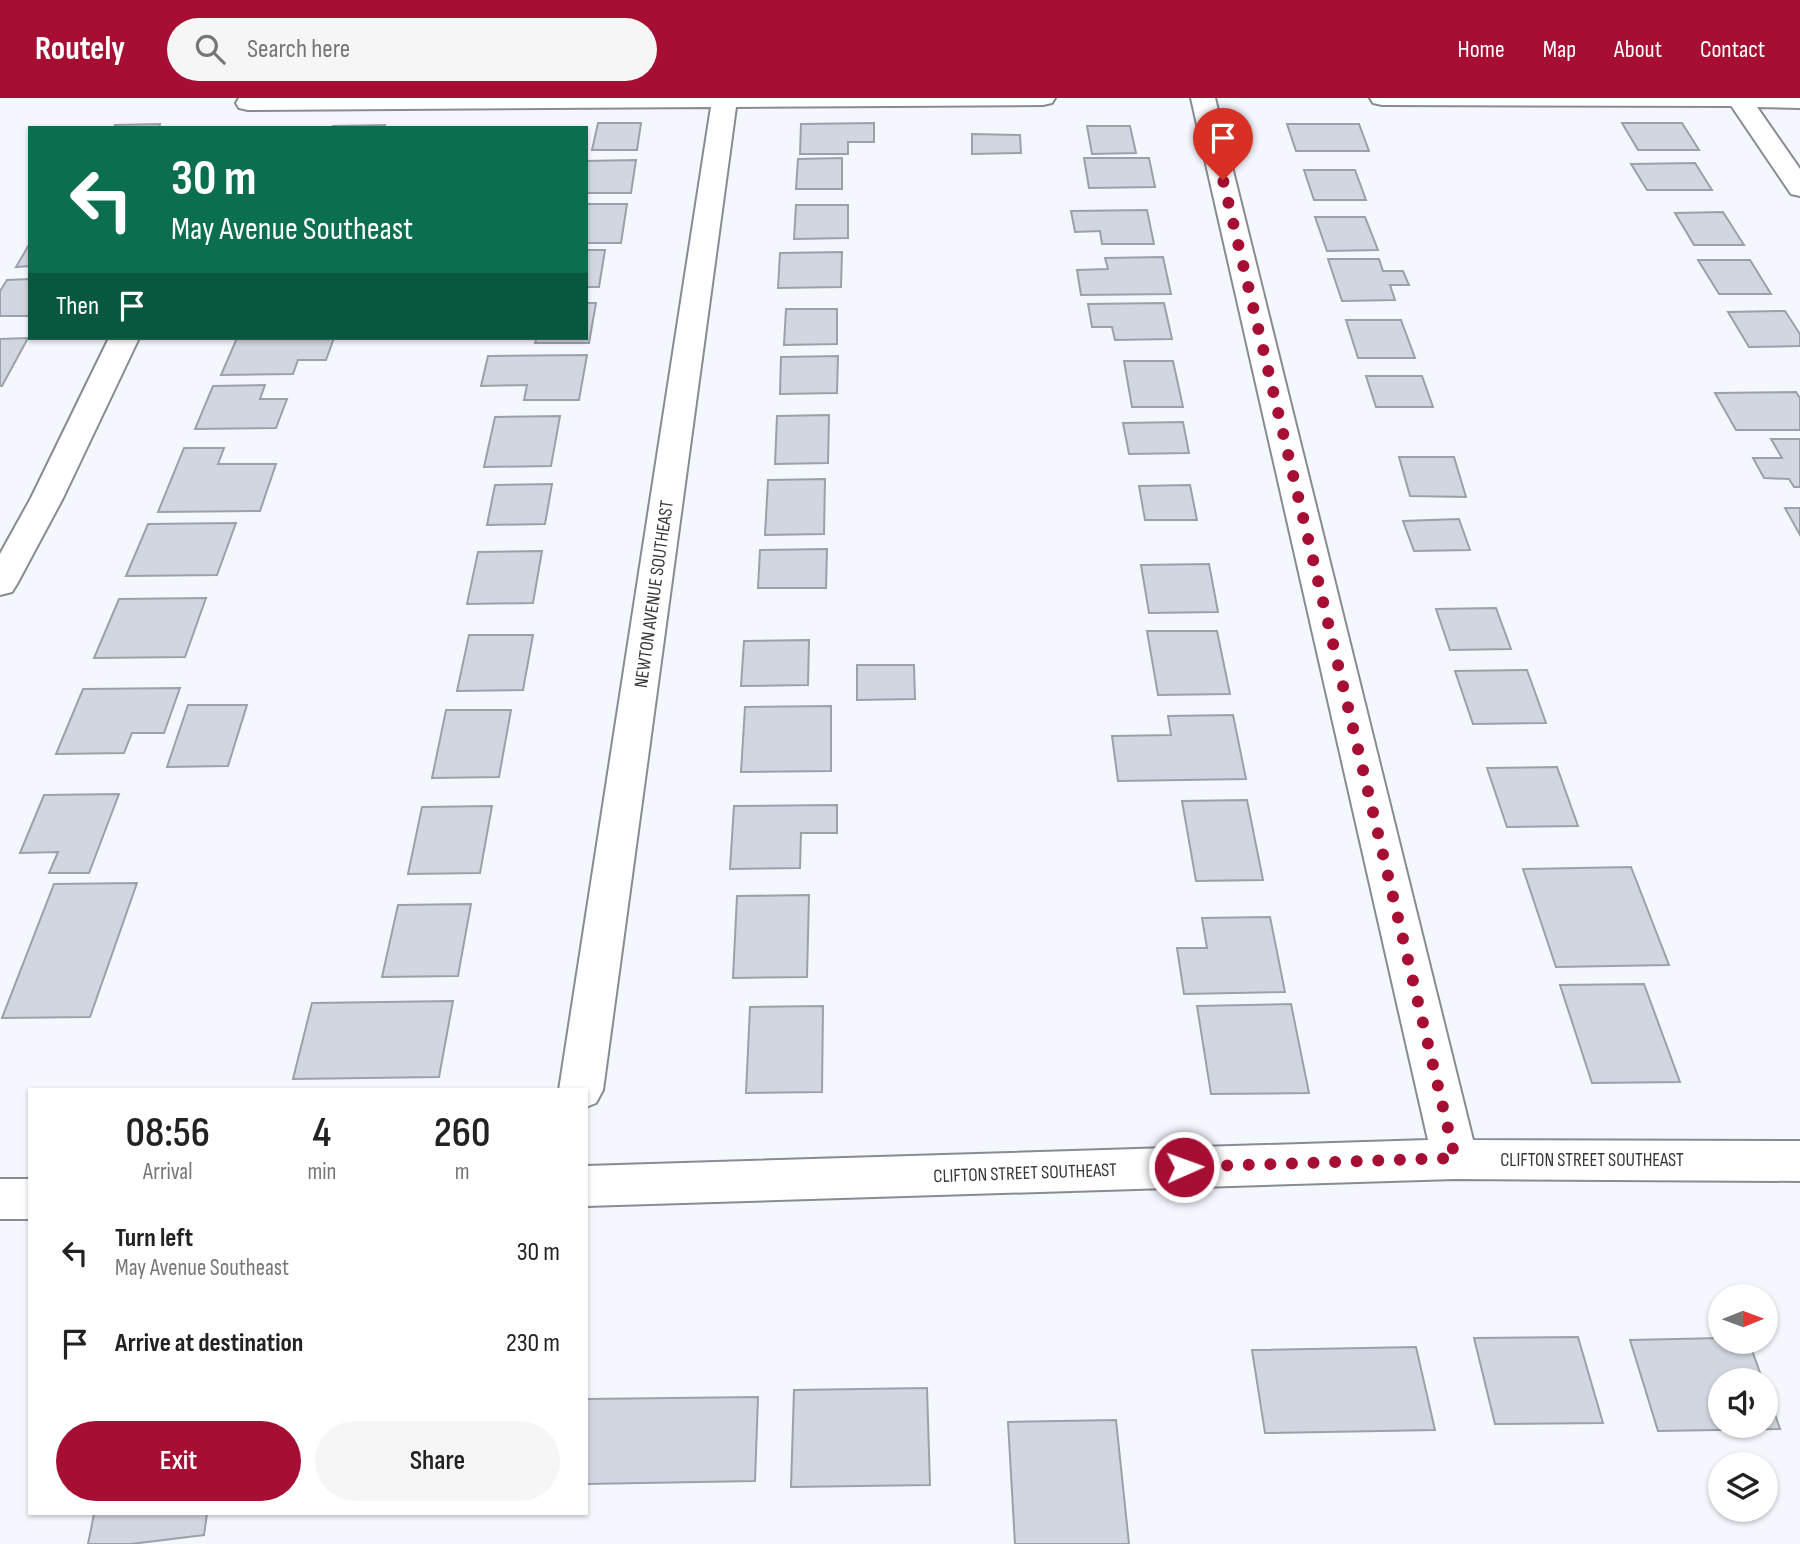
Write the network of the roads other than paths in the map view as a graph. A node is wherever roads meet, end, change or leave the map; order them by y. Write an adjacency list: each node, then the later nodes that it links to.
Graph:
1 (1043, 98): 4 (street)
2 (1203, 98): 13 (street)
3 (1382, 98): 5 (street)
4 (725, 99): 6 (street); 12 (street, NEWTON AVENUE SOUTHEAST)
5 (1739, 99): 7 (street); 9 (street)
6 (250, 101): 8 (street)
7 (1800, 101)
8 (236, 126)
9 (1800, 188)
10 (123, 340): 11 (street)
11 (0, 584)
12 (581, 1088)
13 (1455, 1158): 14 (street, CLIFTON STREET SOUTHEAST); 15 (street, CLIFTON STREET SOUTHEAST)
14 (1800, 1161)
15 (588, 1186)
16 (0, 1199): 17 (street)
17 (28, 1199)

